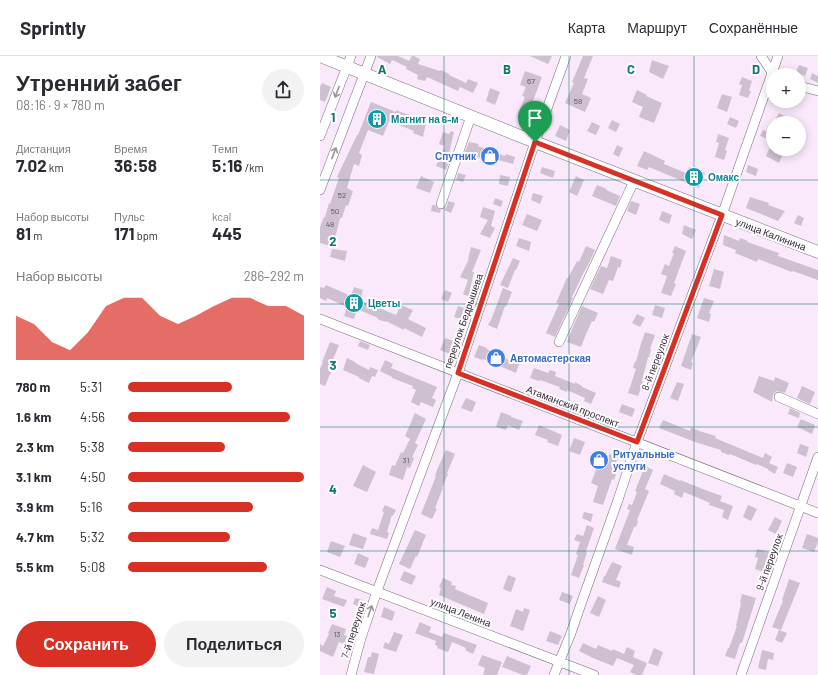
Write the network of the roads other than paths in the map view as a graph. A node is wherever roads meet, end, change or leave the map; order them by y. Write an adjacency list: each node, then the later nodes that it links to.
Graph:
1 (320, 56): 6 (main road, улица Калинина)
2 (371, 56): 9 (street)
3 (566, 56): 15 (street, переулок Бедрышева)
4 (761, 56): 7 (street)
5 (778, 56): 8 (street, 8-й переулок)
6 (349, 61): 9 (main road, улица Калинина); 14 (street, one-way to 14)
7 (771, 68)
8 (776, 68)
9 (365, 74): 13 (main road, улица Калинина); 17 (street, one-way to 9)
10 (806, 88): 11 (street)
11 (818, 91)
12 (766, 97): 19 (street, 8-й переулок)
13 (471, 116): 15 (main road, улица Калинина); 18 (street)
14 (320, 136)
15 (535, 142): 16 (main road, улица Калинина); 23 (street, переулок Бедрышева)
16 (634, 181): 19 (main road, улица Калинина); 22 (street)
17 (320, 190)
18 (441, 204)
19 (722, 215): 20 (main road, улица Калинина); 26 (street, 8-й переулок)
20 (818, 252)
21 (320, 319): 23 (street, Атаманский проспект)
22 (559, 342)
23 (458, 373): 26 (street, Атаманский проспект); 31 (street, переулок Бедрышева)
24 (779, 397): 25 (street)
25 (818, 414)
26 (637, 442): 28 (street, Атаманский проспект); 32 (street, 8-й переулок)
27 (818, 457): 28 (street, 9-й переулок)
28 (801, 506): 29 (street, Атаманский проспект); 36 (street, 9-й переулок)
29 (818, 513)
30 (320, 570): 31 (street, улица Ленина)
31 (377, 592): 32 (street, улица Ленина); 33 (street, 7-й переулок, one-way to 31)
32 (559, 661): 34 (street, 8-й переулок); 35 (street, улица Ленина)
33 (351, 675)
34 (554, 675)
35 (594, 675)
36 (741, 675)

